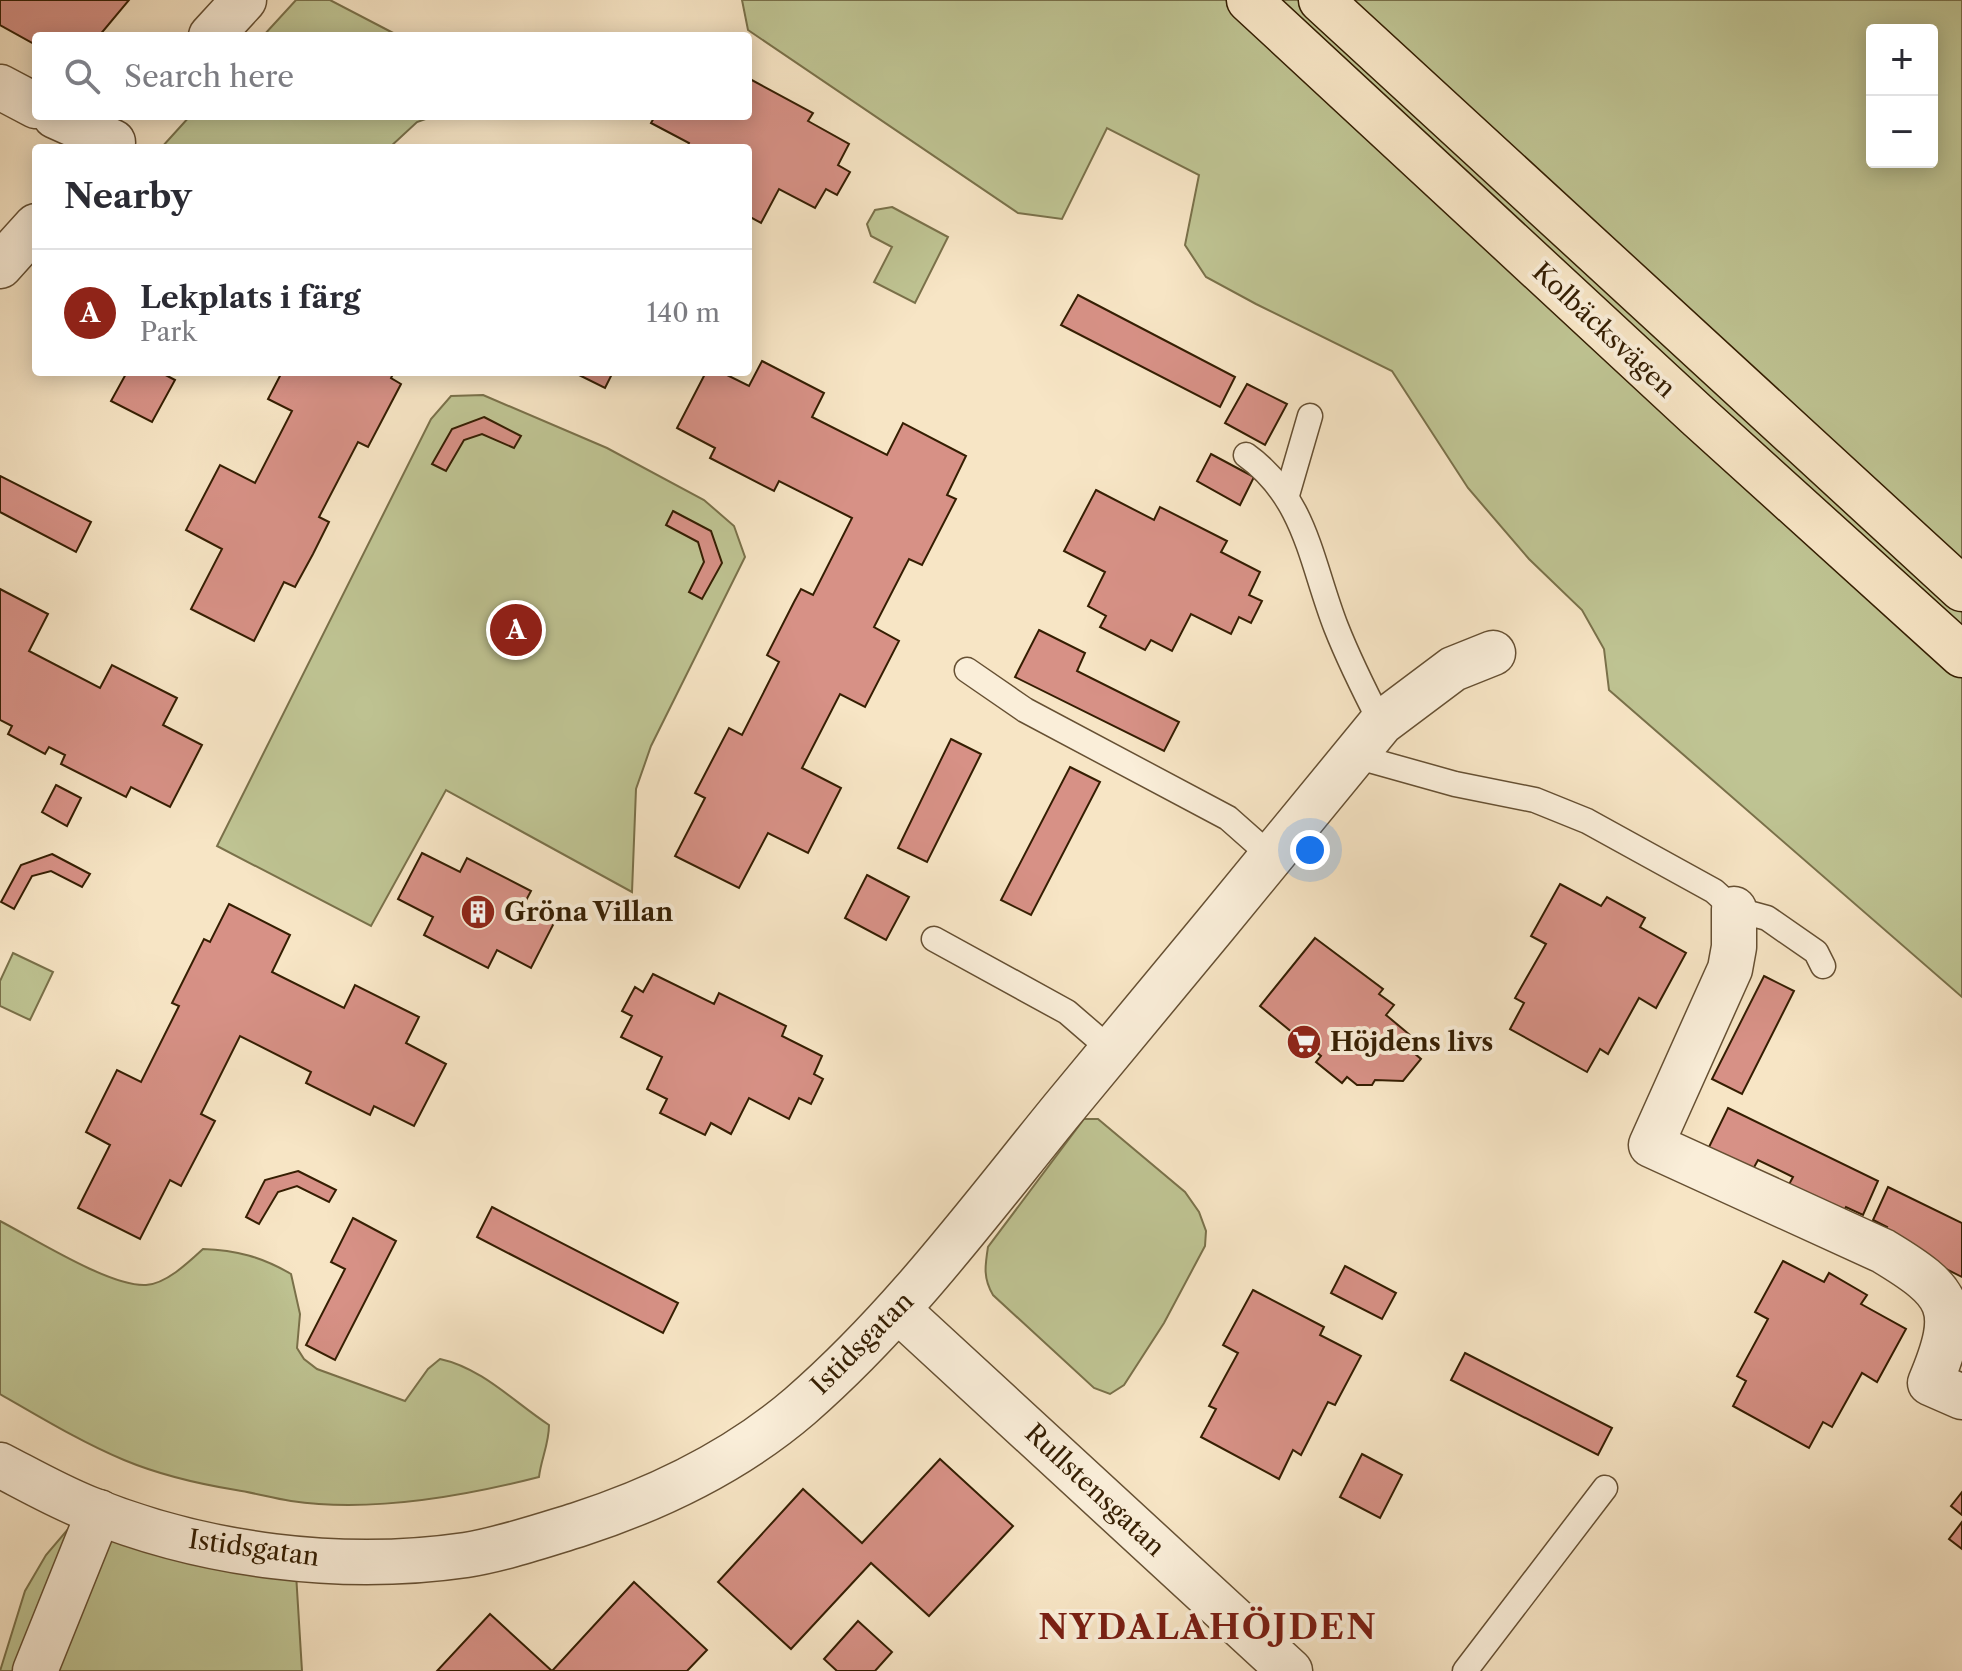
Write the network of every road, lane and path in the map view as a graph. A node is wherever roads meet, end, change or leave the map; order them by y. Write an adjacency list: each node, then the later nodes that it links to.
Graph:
1 (244, 0): 4 (street)
2 (1249, 0): 16 (highway, Kolbäcksvägen)
3 (1321, 0): 14 (highway, Kolbäcksvägen)
4 (215, 32)
5 (0, 87): 6 (street)
6 (32, 104)
7 (69, 120): 8 (street)
8 (120, 135)
9 (32, 230): 10 (street)
10 (0, 266)
11 (1310, 416): 13 (lane)
12 (1246, 455): 13 (lane)
13 (1287, 495): 18 (lane)
14 (1962, 589)
15 (1493, 653): 18 (street, Istidsgatan)
16 (1962, 655)
17 (967, 670): 19 (lane)
18 (1368, 740): 19 (street, Istidsgatan); 20 (lane)
19 (1272, 857): 23 (street, Istidsgatan)
20 (1734, 909): 22 (lane); 25 (street)
21 (934, 939): 23 (lane)
22 (1823, 966)
23 (1111, 1050): 24 (street, Istidsgatan)
24 (898, 1310): 28 (street, Istidsgatan); 30 (street, Rullstensgatan)
25 (1962, 1397)
26 (0, 1465): 28 (street, Istidsgatan)
27 (1605, 1488): 31 (lane)
28 (99, 1512): 29 (street)
29 (35, 1671)
30 (1290, 1671)
31 (1465, 1671)

